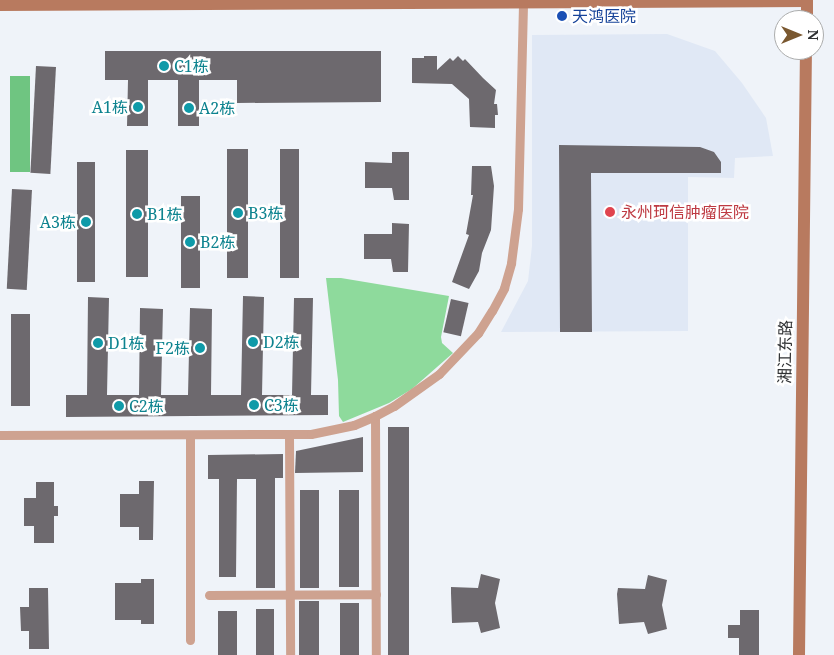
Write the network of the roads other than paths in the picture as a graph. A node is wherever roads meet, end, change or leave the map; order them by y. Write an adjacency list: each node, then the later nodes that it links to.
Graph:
1 (807, 0): 2 (main road)
2 (523, 2): 3 (main road); 5 (street)
3 (0, 4)
4 (806, 60): 15 (main road, 湘江东路)
5 (375, 416): 8 (street); 9 (street)
6 (0, 435): 7 (street)
7 (190, 436): 8 (street); 12 (street)
8 (290, 436): 10 (street)
9 (376, 594): 10 (street); 14 (street)
10 (290, 595): 11 (street); 13 (street)
11 (209, 596)
12 (190, 640)
13 (290, 655)
14 (376, 655)
15 (799, 655)

